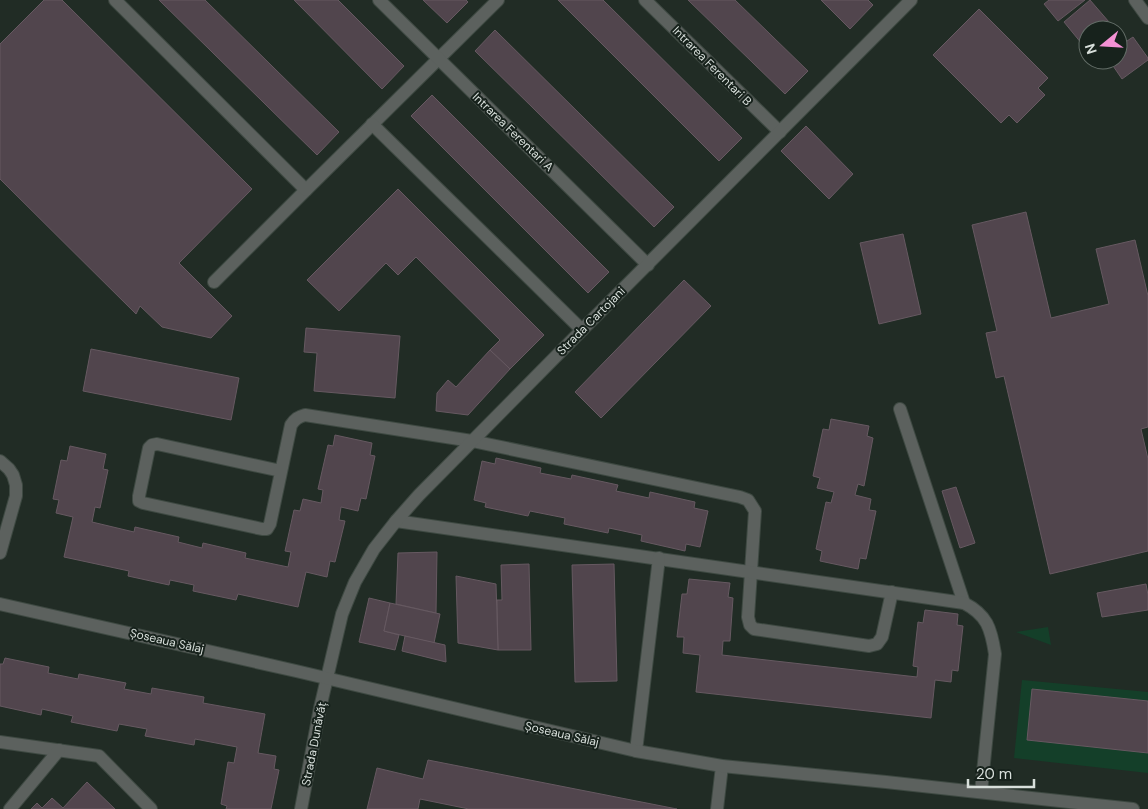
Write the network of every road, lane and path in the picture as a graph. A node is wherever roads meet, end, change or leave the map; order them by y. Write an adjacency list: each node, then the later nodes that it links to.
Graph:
1 (115, 0): 11 (street)
2 (379, 0): 8 (street, Intrarea Ferentari A)
3 (498, 0): 8 (street)
4 (645, 0): 10 (street, Intrarea Ferentari B)
5 (912, 0): 10 (street, Strada Cartojani)
6 (1135, 0): 7 (street)
7 (1148, 18)
8 (438, 59): 9 (street); 12 (street, Intrarea Ferentari A)
9 (372, 124): 11 (street); 14 (street)
10 (780, 132): 12 (street, Strada Cartojani)
11 (306, 190): 13 (street)
12 (648, 265): 14 (street, Strada Cartojani)
13 (214, 282)
14 (582, 330): 16 (street, Strada Cartojani)
15 (900, 409): 24 (street)
16 (472, 441): 18 (street); 19 (street, Strada Cartojani); 22 (street)
17 (0, 461): 20 (street)
18 (281, 471): 18 (street)
19 (396, 521): 21 (street); 26 (street, Strada Cartojani)
20 (0, 553)
21 (659, 558): 22 (street); 29 (street)
22 (752, 572): 23 (street); 23 (street)
23 (892, 592): 24 (street)
24 (964, 602): 31 (street)
25 (0, 604): 26 (street, Șoseaua Sălaj)
26 (327, 679): 29 (street, Șoseaua Sălaj); 35 (street, Strada Dunăvăț)
27 (0, 742): 28 (street)
28 (60, 750): 33 (street); 34 (street)
29 (636, 751): 30 (street, Șoseaua Sălaj)
30 (722, 766): 31 (street, Șoseaua Sălaj); 36 (street)
31 (981, 792): 32 (street, Șoseaua Sălaj)
32 (1078, 806): 37 (street, Șoseaua Sălaj)
33 (10, 809)
34 (151, 809)
35 (301, 809)
36 (717, 809)
37 (1133, 809)

